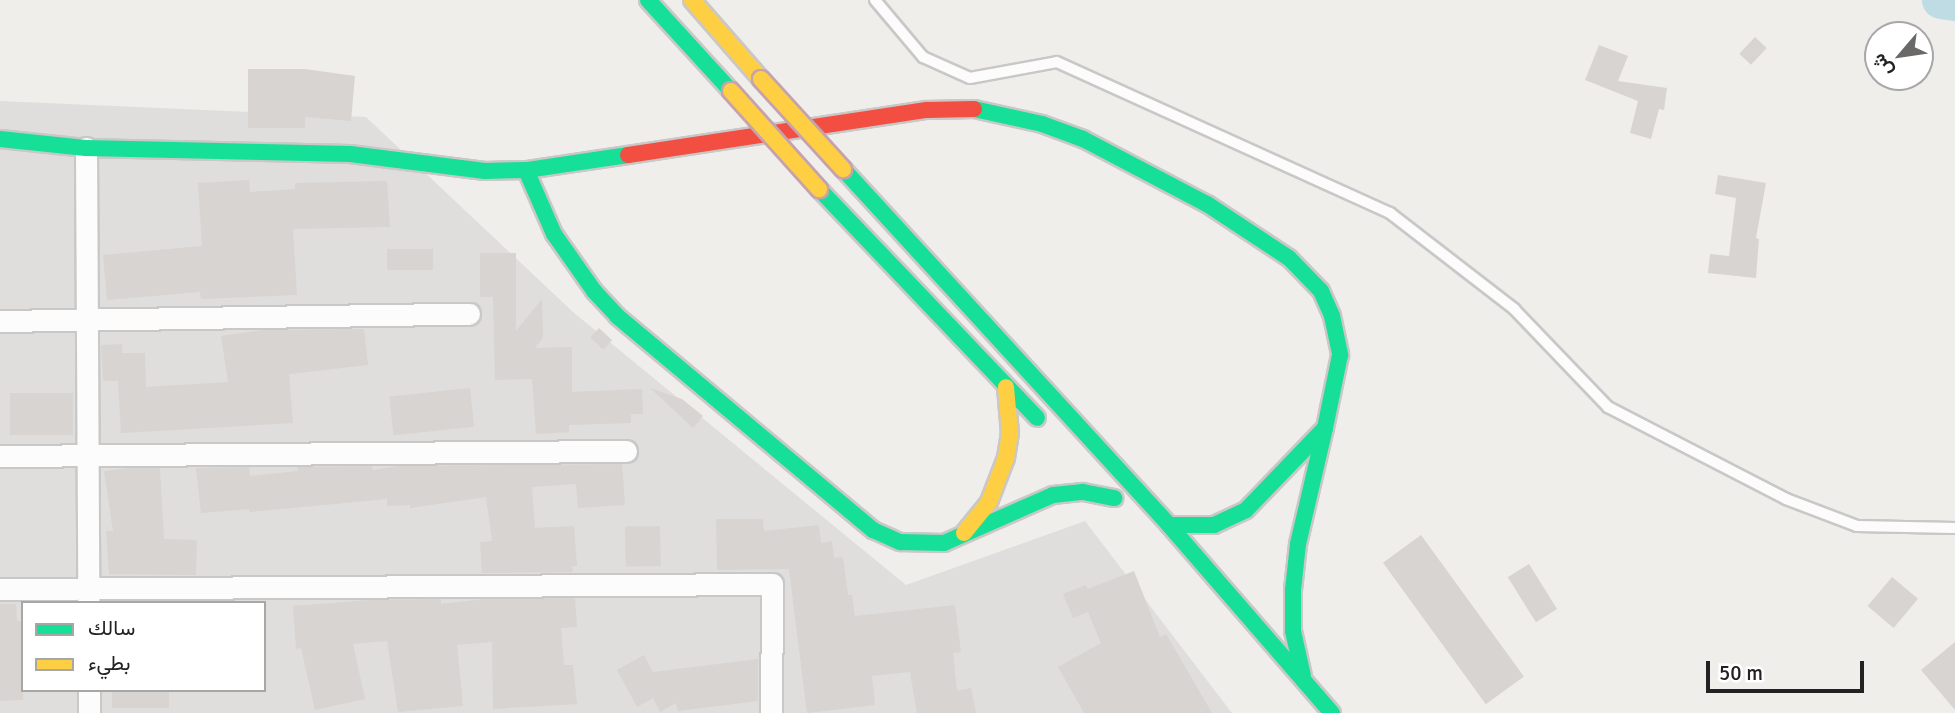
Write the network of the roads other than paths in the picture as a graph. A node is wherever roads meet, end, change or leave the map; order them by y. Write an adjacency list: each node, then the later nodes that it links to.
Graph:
1 (648, 0): 11 (main road, bridge)
2 (692, 0): 18 (main road, bridge)
3 (875, 0): 4 (lane)
4 (972, 93): 7 (main road); 12 (main road); 19 (lane)
5 (0, 139): 6 (main road)
6 (86, 148): 7 (main road); 9 (street)
7 (526, 170): 20 (main road)
8 (469, 314): 9 (street)
9 (87, 319): 10 (street); 16 (street)
10 (0, 321)
11 (1006, 387): 13 (main road); 20 (main road)
12 (1325, 428): 18 (main road); 23 (main road)
13 (1051, 433)
14 (625, 451): 16 (street)
15 (0, 456): 16 (street)
16 (88, 456): 22 (street)
17 (1096, 480): 20 (main road)
18 (1169, 525): 23 (main road)
19 (1955, 528)
20 (959, 539)
21 (0, 589): 22 (street)
22 (88, 595): 26 (street)
23 (1303, 678): 27 (main road)
24 (89, 692): 25 (street)
25 (89, 713)
26 (771, 713)
27 (1332, 713)

